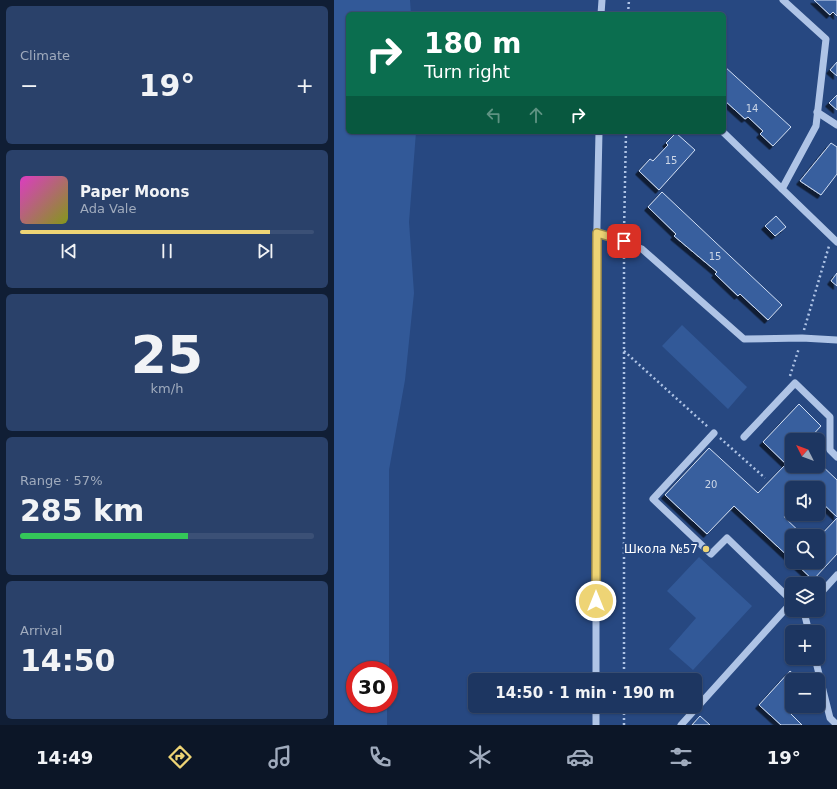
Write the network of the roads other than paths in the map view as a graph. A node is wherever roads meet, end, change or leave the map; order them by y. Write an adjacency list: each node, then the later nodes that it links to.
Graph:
1 (602, 0): 3 (street)
2 (783, 0): 4 (street)
3 (602, 12)
4 (817, 112): 5 (street); 8 (street)
5 (837, 125)
6 (599, 134): 9 (street)
7 (725, 134): 8 (street)
8 (782, 189): 10 (street)
9 (597, 233): 11 (street); 20 (street)
10 (834, 239)
11 (837, 340)
12 (714, 433): 17 (street)
13 (744, 437): 14 (street)
14 (837, 457)
15 (837, 575): 16 (street)
16 (825, 588)
17 (785, 594)
18 (785, 609): 23 (street)
19 (817, 665): 24 (street)
20 (596, 673)
21 (596, 713): 22 (street)
22 (596, 725)
23 (680, 725)
24 (837, 725)

